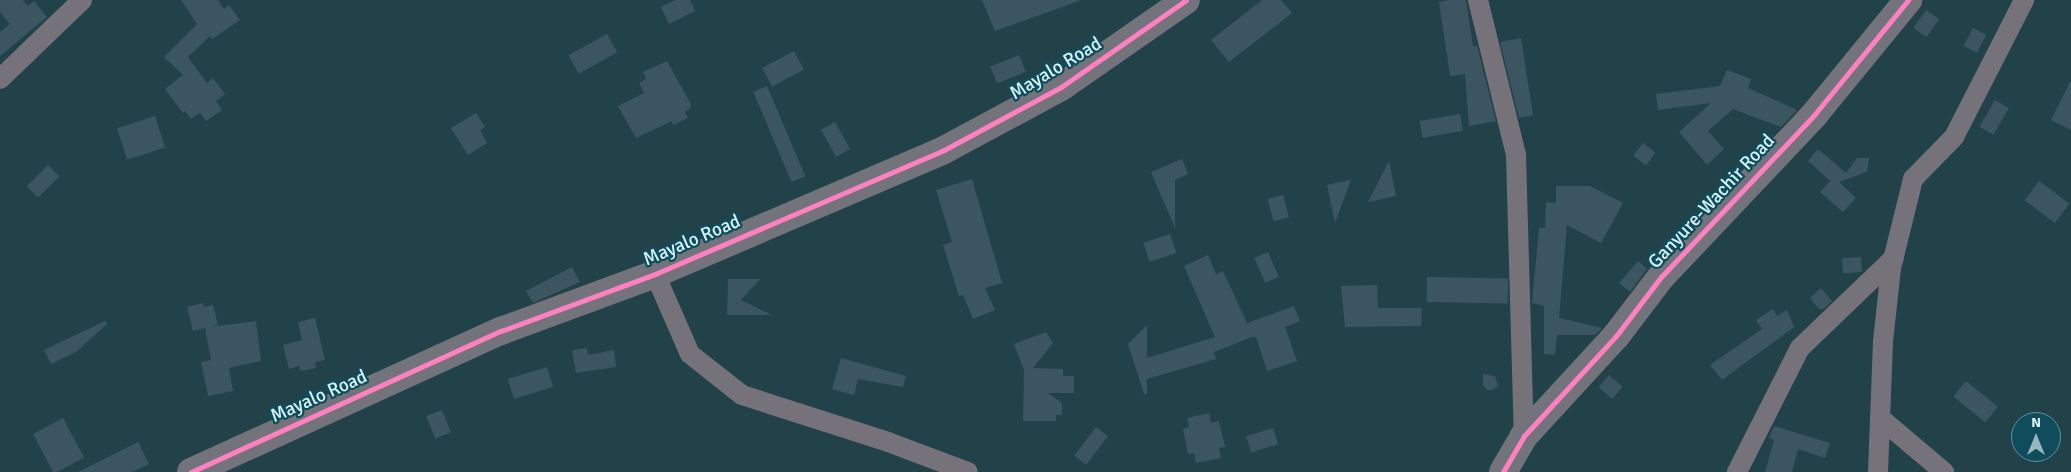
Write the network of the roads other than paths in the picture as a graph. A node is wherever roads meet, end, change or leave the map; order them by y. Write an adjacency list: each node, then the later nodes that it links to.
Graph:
1 (82, 0): 6 (street)
2 (1186, 0): 8 (street, Mayalo Road)
3 (1478, 0): 10 (street)
4 (1908, 0): 10 (street, Ganyure-Wachir Road)
5 (2024, 0): 7 (street)
6 (0, 79)
7 (1894, 258): 9 (street); 14 (street)
8 (655, 274): 11 (street, Mayalo Road); 12 (street)
9 (1880, 418): 15 (street); 16 (street)
10 (1524, 436): 13 (street, Ganyure-Wachir Road)
11 (191, 472)
12 (968, 472)
13 (1503, 472)
14 (1736, 472)
15 (1878, 472)
16 (1944, 472)

